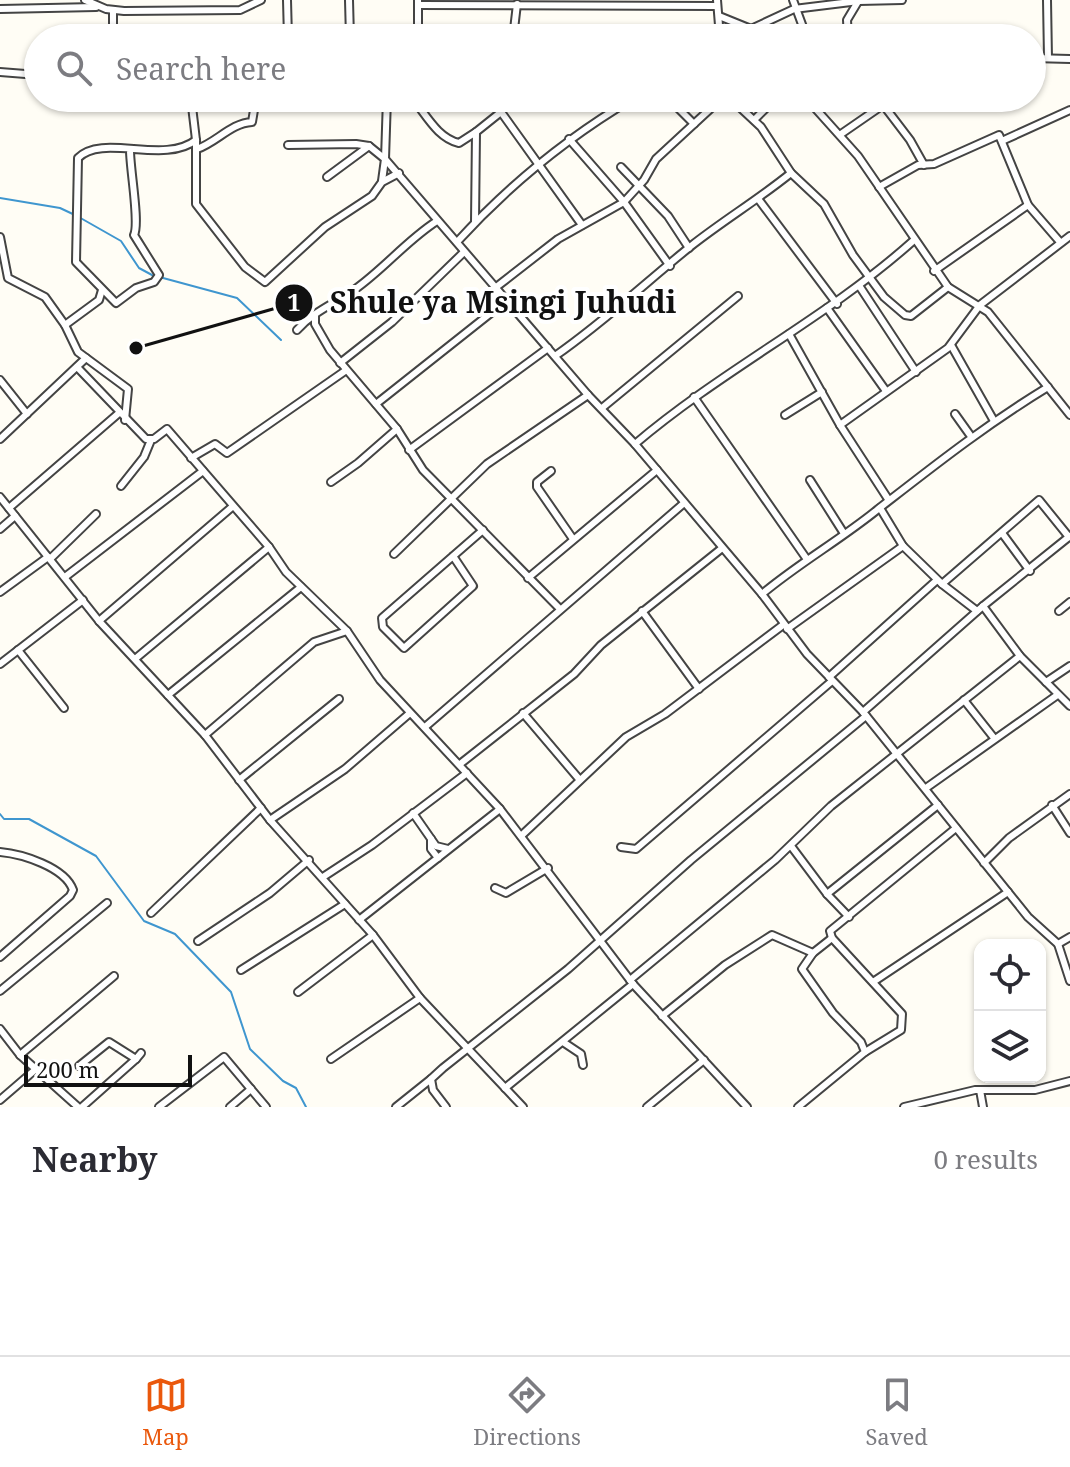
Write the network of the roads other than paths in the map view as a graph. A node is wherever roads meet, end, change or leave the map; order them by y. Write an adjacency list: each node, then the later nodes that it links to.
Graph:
1 (85, 0): 14 (street)
2 (220, 0): 18 (street)
3 (261, 0): 18 (street)
4 (287, 0): 21 (street)
5 (349, 0): 22 (street)
6 (793, 0): 16 (street)
7 (859, 0): 8 (street); 16 (street); 29 (street)
8 (902, 0)
9 (1047, 0): 30 (street)
10 (418, 2): 13 (street); 23 (street)
11 (580, 3): 12 (street); 13 (street)
12 (717, 3): 19 (street)
13 (517, 4): 24 (street)
14 (100, 7): 15 (street); 17 (street)
15 (0, 9)
16 (794, 9): 27 (street); 28 (street)
17 (113, 10): 18 (street); 20 (street)
18 (220, 10)
19 (719, 16): 25 (street); 26 (street)
20 (113, 24)
21 (288, 24)
22 (350, 24)
23 (418, 24)
24 (515, 24)
25 (719, 24)
26 (739, 24)
27 (762, 24)
28 (801, 24)
29 (847, 24)
30 (1048, 58): 31 (street)
31 (1070, 59)
32 (0, 72): 33 (street)
33 (24, 74)
34 (1070, 110): 54 (street)
35 (193, 112): 53 (street)
36 (254, 112): 57 (street)
37 (388, 112): 59 (street)
38 (423, 112): 50 (street)
39 (501, 112): 50 (street); 60 (street)
40 (612, 112): 52 (street)
41 (682, 112): 49 (street)
42 (707, 112): 49 (street)
43 (745, 112): 48 (street)
44 (762, 112): 48 (street)
45 (820, 112): 51 (street)
46 (873, 112): 51 (street)
47 (888, 112): 61 (street)
48 (754, 120): 64 (street)
49 (694, 124): 67 (street)
50 (476, 132): 73 (street)
51 (841, 134): 68 (street)
52 (569, 139): 60 (street); 70 (street)
53 (196, 140): 57 (street); 58 (street)
54 (1004, 140): 61 (street); 71 (street)
55 (288, 145): 56 (street)
56 (369, 146): 59 (street); 65 (street)
57 (197, 149): 66 (street)
58 (130, 150): 88 (street); 90 (street)
59 (385, 159): 63 (street); 66 (street)
60 (540, 163): 73 (street); 74 (street)
61 (924, 165): 68 (street)
62 (621, 167): 67 (street)
63 (399, 173): 66 (street); 72 (street)
64 (791, 173): 69 (street); 84 (street)
65 (327, 177)
66 (382, 182)
67 (638, 187): 70 (street); 80 (street)
68 (879, 187): 77 (street)
69 (759, 200): 80 (street); 93 (street)
70 (624, 202): 74 (street); 82 (street)
71 (1028, 205): 79 (street); 83 (street)
72 (437, 221): 78 (street); 96 (street)
73 (475, 222): 78 (street)
74 (582, 225): 87 (street)
75 (1070, 236): 79 (street)
76 (0, 237): 97 (street)
77 (913, 241): 83 (street); 84 (street)
78 (457, 242): 81 (street)
79 (1060, 242): 94 (street)
80 (689, 248): 82 (street)
81 (464, 252): 87 (street); 104 (street)
82 (670, 266): 102 (street)
83 (934, 271): 86 (street)
84 (870, 279): 85 (street); 86 (street)
85 (860, 287): 93 (street); 107 (street)
86 (948, 287): 94 (street)
87 (495, 288): 92 (street)
88 (102, 290): 90 (street); 91 (street)
89 (738, 296): 115 (street)
90 (110, 299): 91 (street)
91 (99, 300): 97 (street)
92 (506, 301): 101 (street); 114 (street)
93 (837, 304): 95 (street)
94 (980, 305): 100 (street); 109 (street)
95 (827, 308): 99 (street); 110 (street)
96 (315, 315): 98 (street); 104 (street)
97 (65, 325): 103 (street)
98 (297, 330)
99 (789, 334): 111 (street); 113 (street)
100 (951, 345): 107 (street); 122 (street)
101 (548, 348): 102 (street); 129 (street)
102 (555, 356): 112 (street)
103 (86, 358): 105 (street); 121 (street)
104 (340, 363): 106 (street)
105 (77, 367): 116 (street); 117 (street)
106 (345, 371): 114 (street); 130 (street)
107 (916, 372): 110 (street)
108 (0, 380): 117 (street)
109 (1048, 387): 120 (street); 122 (street)
110 (886, 391): 123 (street)
111 (822, 392): 119 (street); 123 (street)
112 (588, 395): 115 (street); 139 (street)
113 (694, 397): 128 (street); 158 (street)
114 (376, 404): 124 (street)
115 (602, 408): 128 (street)
116 (119, 413): 121 (street); 142 (street)
117 (27, 414): 126 (street)
118 (955, 414): 125 (street)
119 (785, 415)
120 (1070, 415)
121 (125, 420): 127 (street)
122 (994, 421): 125 (street)
123 (840, 425): 138 (street)
124 (397, 429): 129 (street); 135 (street)
125 (970, 435): 138 (street)
126 (0, 439)
127 (151, 440): 130 (street); 136 (street)
128 (635, 444): 131 (street)
129 (409, 450): 139 (street)
130 (191, 458): 132 (street)
131 (657, 470): 140 (street); 151 (street)
132 (203, 471): 141 (street); 160 (street)
133 (551, 471): 151 (street)
134 (810, 480): 148 (street)
135 (331, 482)
136 (121, 486)
137 (0, 497): 142 (street)
138 (888, 499): 143 (street)
139 (453, 500): 147 (street); 155 (street)
140 (683, 504): 154 (street); 169 (street)
141 (232, 507): 153 (street); 172 (street)
142 (9, 508): 145 (street)
143 (880, 508): 148 (street); 152 (street)
144 (96, 514): 157 (street)
145 (15, 516): 146 (street); 157 (street)
146 (0, 529)
147 (483, 530): 156 (street); 161 (street)
148 (843, 532): 158 (street)
149 (1002, 533): 150 (street); 159 (street); 162 (street)
150 (1069, 537): 159 (street)
151 (573, 539): 161 (street)
152 (903, 546): 162 (street); 173 (street)
153 (269, 547): 163 (street); 177 (street)
154 (721, 549): 165 (street); 170 (street)
155 (394, 554)
156 (453, 556): 156 (street)
157 (49, 558): 160 (street); 164 (street)
158 (806, 558): 165 (street)
159 (1030, 571): 168 (street)
160 (65, 577): 166 (street)
161 (528, 578): 169 (street)
162 (940, 582): 168 (street); 180 (street)
163 (301, 587): 174 (street); 183 (street)
164 (0, 592)
165 (762, 594): 173 (street)
166 (83, 600): 172 (street); 175 (street)
167 (1070, 602): 171 (street)
168 (980, 608): 176 (street); 191 (street)
169 (560, 609): 192 (street)
170 (642, 611): 182 (street); 190 (street)
171 (1059, 611)
172 (99, 621): 177 (street)
173 (785, 627): 180 (street); 182 (street)
174 (347, 631): 189 (street); 193 (street)
175 (18, 650): 178 (street); 188 (street)
176 (1020, 656): 181 (street); 186 (street)
177 (135, 659): 183 (street)
178 (0, 664)
179 (1070, 666): 181 (street)
180 (830, 679): 191 (street); 213 (street)
181 (1046, 682): 184 (street)
182 (699, 689): 198 (street)
183 (168, 695): 193 (street)
184 (1056, 696): 187 (street); 194 (street)
185 (339, 699): 199 (street)
186 (964, 700): 194 (street); 195 (street)
187 (1070, 706)
188 (64, 708)
189 (410, 713): 192 (street); 207 (street)
190 (523, 713): 196 (street); 198 (street)
191 (865, 714): 195 (street); 232 (street)
192 (425, 727): 196 (street)
193 (205, 735): 199 (street)
194 (994, 738): 200 (street)
195 (896, 755): 200 (street); 212 (street)
196 (460, 764): 197 (street)
197 (467, 773): 205 (street); 206 (street)
198 (579, 779): 210 (street)
199 (239, 780): 204 (street)
200 (926, 788): 202 (street)
201 (1070, 794): 203 (street)
202 (938, 805): 208 (street); 223 (street)
203 (1052, 805): 209 (street); 218 (street)
204 (261, 808): 207 (street); 226 (street)
205 (500, 809): 210 (street); 214 (street)
206 (413, 813): 211 (street); 220 (street)
207 (270, 820): 217 (street)
208 (956, 828): 218 (street); 227 (street)
209 (1070, 833)
210 (521, 836): 219 (street)
211 (431, 839): 214 (street); 216 (street)
212 (791, 846): 223 (street); 240 (street)
213 (621, 847)
214 (451, 848): 216 (street)
215 (0, 852): 236 (street)
216 (438, 858): 228 (street)
217 (309, 860): 220 (street); 233 (street)
218 (984, 863): 222 (street)
219 (548, 868): 221 (street); 232 (street)
220 (323, 877): 225 (street)
221 (495, 888)
222 (1008, 892): 234 (street); 241 (street)
223 (827, 894): 227 (street)
224 (107, 903): 242 (street)
225 (345, 904): 228 (street); 237 (street)
226 (151, 913)
227 (849, 917): 231 (street)
228 (359, 920): 229 (street)
229 (373, 935): 243 (street); 244 (street)
230 (1070, 937): 234 (street)
231 (832, 938): 235 (street); 241 (street)
232 (599, 939): 240 (street); 248 (street)
233 (198, 941)
234 (1058, 944): 239 (street)
235 (813, 953): 245 (street); 249 (street)
236 (0, 957)
237 (241, 970)
238 (114, 976): 250 (street)
239 (1070, 981)
240 (631, 982): 245 (street); 247 (street)
241 (873, 982): 249 (street)
242 (0, 991)
243 (298, 992)
244 (420, 998): 248 (street); 251 (street)
245 (662, 1016): 252 (street)
246 (0, 1030): 250 (street)
247 (563, 1042): 253 (street); 258 (street)
248 (468, 1049): 256 (street); 258 (street)
249 (865, 1052): 271 (street)
250 (20, 1055): 255 (street)
251 (331, 1059)
252 (704, 1060): 269 (street); 270 (street)
253 (583, 1065)
254 (79, 1066): 262 (street)
255 (36, 1069): 261 (street); 262 (street)
256 (431, 1079): 266 (street); 267 (street)
257 (1070, 1081): 260 (street)
258 (505, 1088): 268 (street)
259 (251, 1089): 263 (street); 264 (street); 265 (street)
260 (980, 1090): 272 (street); 273 (street)
261 (0, 1100)
262 (79, 1107)
263 (159, 1107)
264 (230, 1107)
265 (266, 1107)
266 (396, 1107)
267 (446, 1107)
268 (523, 1107)
269 (647, 1107)
270 (747, 1107)
271 (798, 1107)
272 (904, 1107)
273 (983, 1107)

